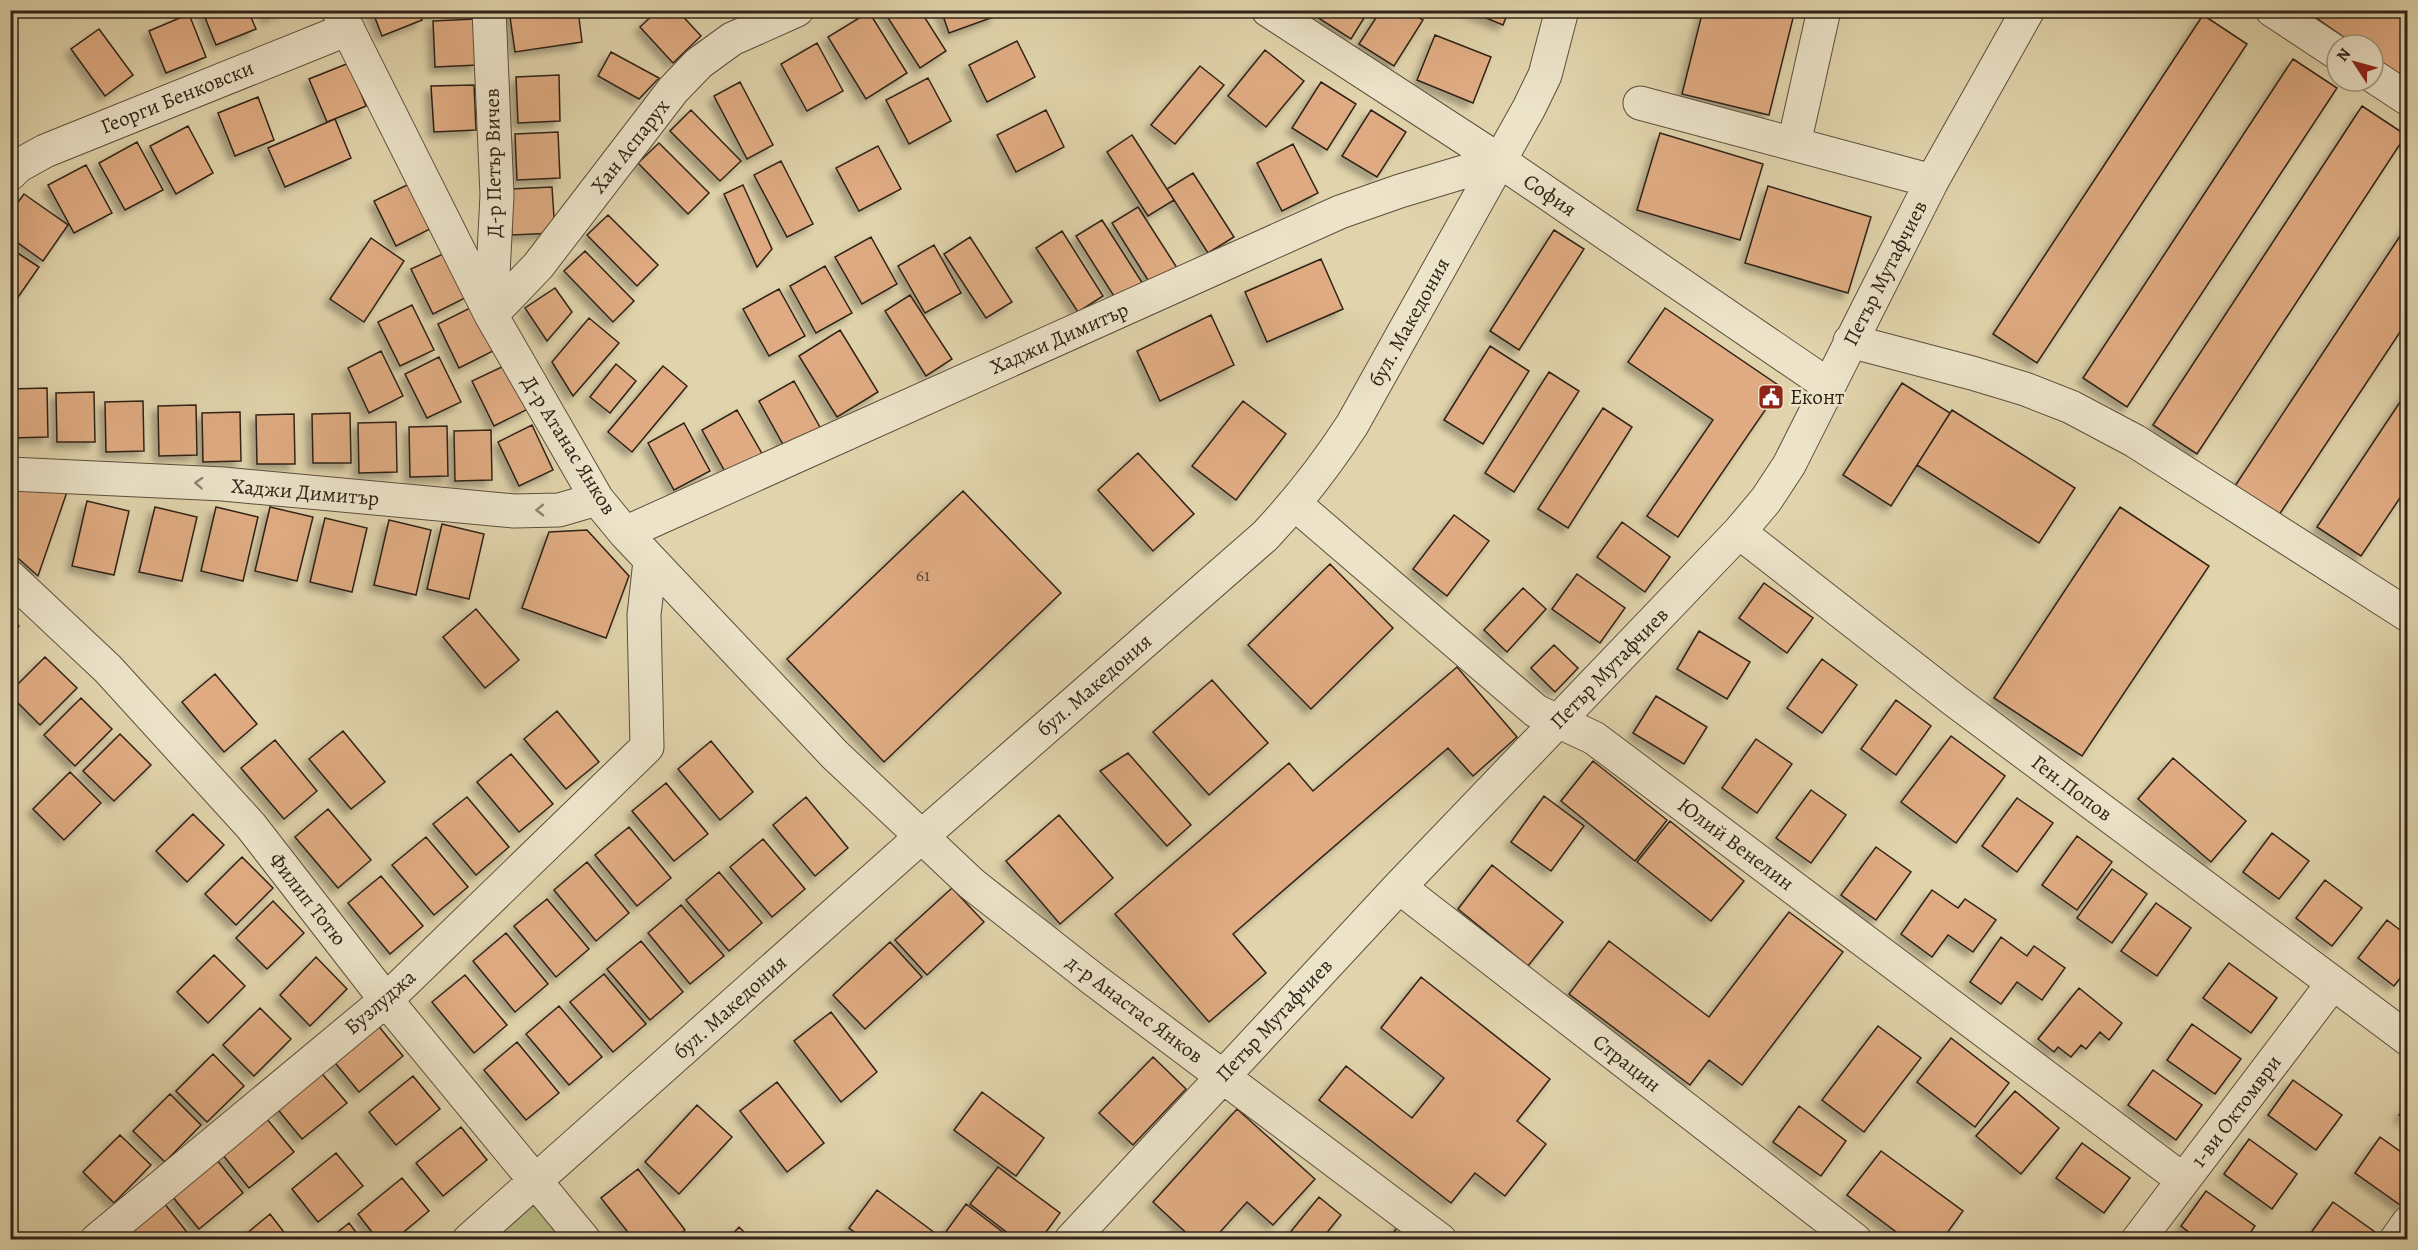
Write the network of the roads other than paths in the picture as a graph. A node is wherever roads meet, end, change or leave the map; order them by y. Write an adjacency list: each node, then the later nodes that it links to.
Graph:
1 (489, 10): 17 (street, Д-р Петър Вичев)
2 (797, 10): 17 (street, Хан Аспарух)
3 (1268, 10): 14 (street, София)
4 (1562, 10): 14 (street, бул. Македония)
5 (1824, 10): 13 (street)
6 (2028, 10): 16 (street, Петър Мутафчиев)
7 (2272, 10): 9 (street)
8 (343, 20): 15 (street, Георги Бенковски); 17 (street, Д-р Атанас Янков)
9 (2325, 45)
10 (2385, 84): 11 (street)
11 (2408, 99)
12 (1641, 104): 13 (street)
13 (1794, 144): 16 (street)
14 (1500, 161): 19 (street, София); 22 (street, бул. Македония); 24 (street, Хаджи Димитър)
15 (10, 174)
16 (1932, 181): 18 (street, Петър Мутафчиев)
17 (491, 315): 21 (street, Д-р Атанас Янков)
18 (1850, 341): 19 (street, Петър Мутафчиев); 27 (street)
19 (1828, 385): 23 (street, Петър Мутафчиев)
20 (10, 474): 21 (street, Хаджи Димитър, one-way to 20)
21 (597, 499): 24 (street, Д-р Атанас Янков)
22 (1295, 504): 28 (street, Юлий Венелин); 29 (street, бул. Македония)
23 (1739, 532): 28 (street, Петър Мутафчиев); 31 (street, Ген.Попов)
24 (625, 533): 25 (street, Д-р Атанас Янков)
25 (650, 561): 29 (street, Д-р Атанас Янков); 32 (street, Бузлуджа)
26 (10, 577): 32 (street, Филип Тотю)
27 (2408, 615)
28 (1558, 721): 30 (street, Петър Мутафчиев); 36 (street, Юлий Венелин)
29 (921, 837): 34 (street, д-р Анастас Янков); 35 (street, бул. Македония)
30 (1399, 887): 34 (street, Петър Мутафчиев); 43 (street, Страцин)
31 (2333, 983): 33 (street, Ген.Попов); 36 (street, 1-ви Октомври)
32 (386, 1000): 35 (street, Филип Тотю); 38 (street, Бузлуджа)
33 (2408, 1039)
34 (1222, 1075): 41 (street, Петър Мутафчиев); 42 (street, д-р Анастас Янков)
35 (536, 1180): 39 (street, бул. Македония); 40 (street, Филип Тотю)
36 (2183, 1180): 44 (street, 1-ви Октомври)
37 (2408, 1223): 45 (street)
38 (97, 1239)
39 (469, 1239)
40 (584, 1239)
41 (1071, 1239)
42 (1440, 1239)
43 (1855, 1239)
44 (2138, 1239)
45 (2396, 1239)

